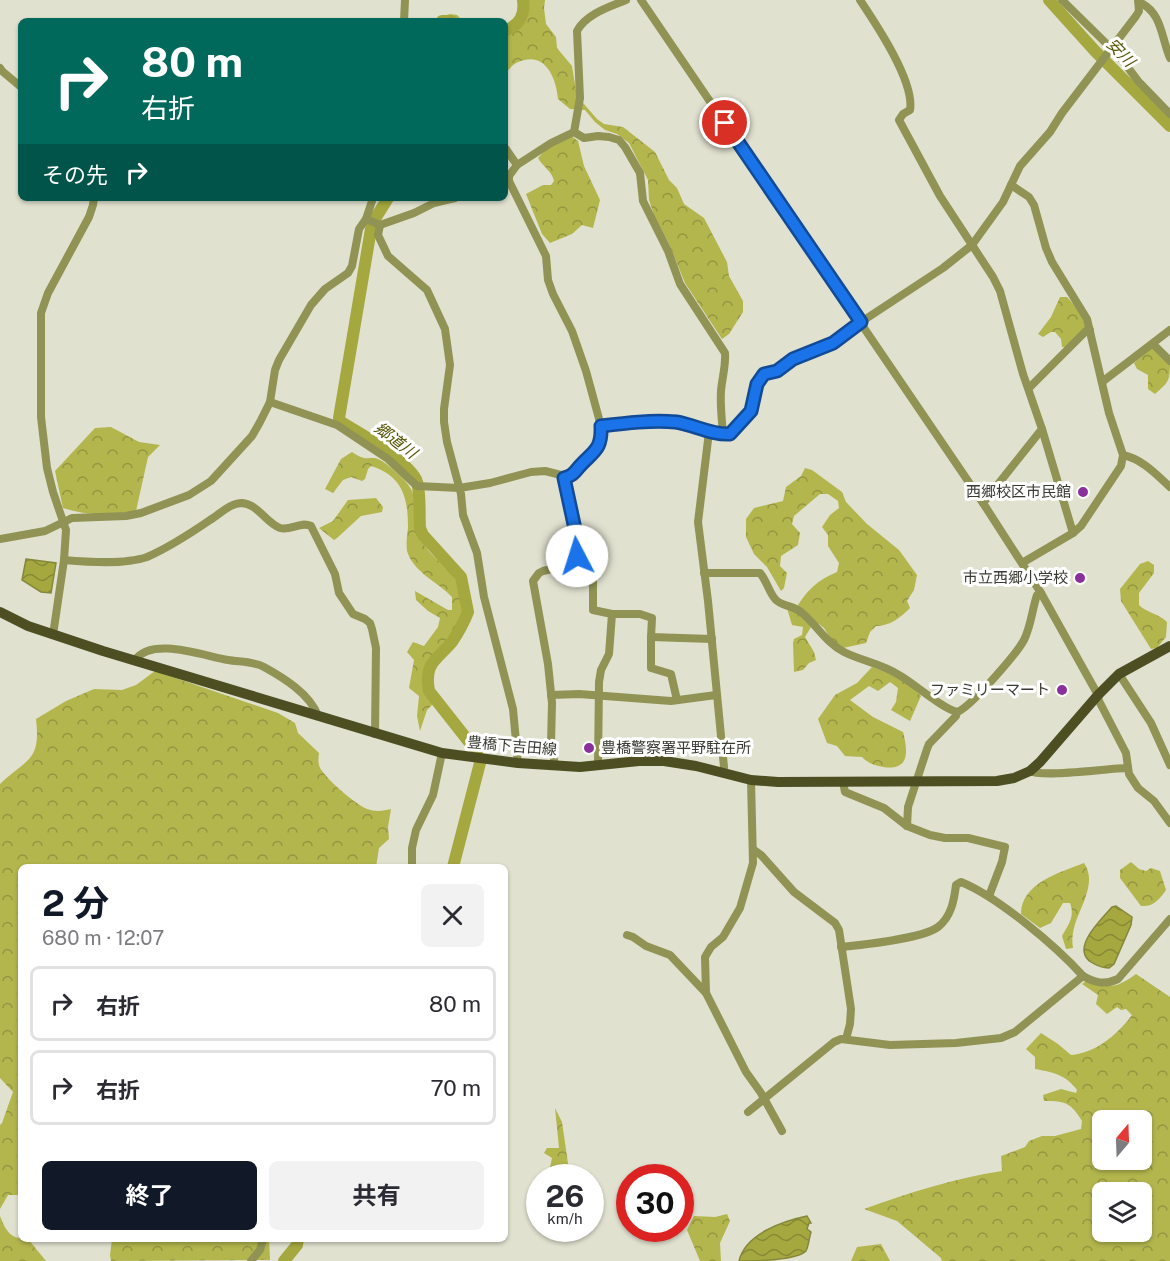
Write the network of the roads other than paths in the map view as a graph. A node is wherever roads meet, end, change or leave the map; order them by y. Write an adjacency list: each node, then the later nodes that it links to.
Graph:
1 (405, 0): 7 (street)
2 (626, 0): 13 (street)
3 (642, 0): 24 (street)
4 (860, 0): 23 (street)
5 (1062, 0): 8 (street)
6 (1139, 1): 8 (street); 9 (street)
7 (404, 18)
8 (1110, 51): 12 (street); 18 (street)
9 (1170, 58)
10 (0, 68): 11 (street)
11 (18, 84)
12 (1170, 114)
13 (574, 132): 15 (street); 35 (street)
14 (508, 151): 15 (street)
15 (517, 165): 16 (street)
16 (508, 179)
17 (508, 184): 32 (street)
18 (1011, 185): 23 (street); 25 (street)
19 (94, 201): 41 (street)
20 (373, 201): 22 (street)
21 (442, 201): 22 (street)
22 (374, 222): 31 (street); 39 (street)
23 (972, 245): 24 (street); 30 (street)
24 (861, 322): 35 (street); 40 (street)
25 (1090, 330): 29 (street); 30 (street)
26 (1170, 330): 27 (street)
27 (1153, 344): 28 (street); 29 (street)
28 (1170, 361)
29 (1102, 382): 36 (street)
30 (1029, 388): 33 (street)
31 (270, 402): 39 (street); 41 (street)
32 (601, 426): 34 (street); 37 (street)
33 (1042, 429): 40 (street); 42 (street)
34 (709, 432): 35 (street); 47 (street)
35 (723, 435)
36 (1123, 455): 38 (street); 42 (street)
37 (564, 478): 39 (street); 46 (street)
38 (1170, 487)
39 (459, 488): 66 (street)
40 (983, 503): 45 (street)
41 (64, 521): 43 (street); 44 (street)
42 (1073, 533): 45 (street)
43 (0, 539)
44 (64, 560): 51 (street); 64 (street)
45 (1022, 563): 48 (street)
46 (574, 564): 50 (street); 57 (street)
47 (704, 573): 53 (street); 62 (street)
48 (1041, 593): 59 (street); 62 (street)
49 (0, 612): 51 (main road, 豊橋下吉田線)
50 (612, 614): 52 (street); 60 (street)
51 (53, 635): 55 (main road, 豊橋下吉田線)
52 (651, 638): 53 (street); 61 (street)
53 (712, 639): 58 (street)
54 (1170, 646): 56 (main road, 豊橋下吉田線)
55 (135, 660): 63 (main road, 豊橋下吉田線); 63 (street)
56 (1119, 674): 59 (main road, 豊橋下吉田線); 68 (street)
57 (551, 694): 60 (street); 67 (street)
58 (716, 695): 61 (street); 72 (street)
59 (1098, 695): 70 (street); 71 (main road, 豊橋下吉田線)
60 (598, 696): 61 (street); 69 (street)
61 (677, 700)
62 (957, 712): 75 (street)
63 (318, 716): 64 (main road, 豊橋下吉田線)
64 (375, 734): 65 (main road, 豊橋下吉田線)
65 (442, 753): 66 (main road, 豊橋下吉田線); 79 (street)
66 (518, 763): 67 (main road, 豊橋下吉田線)
67 (555, 765): 69 (main road, 豊橋下吉田線)
68 (1170, 765)
69 (598, 766): 72 (main road, 豊橋下吉田線)
70 (1128, 768): 71 (street); 76 (street)
71 (1030, 771): 75 (main road, 豊橋下吉田線)
72 (723, 773): 73 (main road, 豊橋下吉田線)
73 (751, 780): 74 (main road, 豊橋下吉田線); 78 (street)
74 (843, 782): 75 (main road, 豊橋下吉田線); 77 (street)
75 (915, 782): 77 (street)
76 (1170, 823)
77 (908, 826): 80 (street)
78 (754, 850): 83 (street); 85 (street)
79 (412, 864)
80 (988, 896): 83 (street); 84 (street)
81 (1170, 919): 84 (street)
82 (627, 935): 85 (street)
83 (841, 948): 86 (street)
84 (1083, 976): 86 (street)
85 (706, 993): 87 (street)
86 (846, 1039): 87 (street)
87 (763, 1098): 88 (street); 89 (street)
88 (748, 1112)
89 (782, 1131)
90 (262, 1242): 91 (street)
91 (251, 1261)

